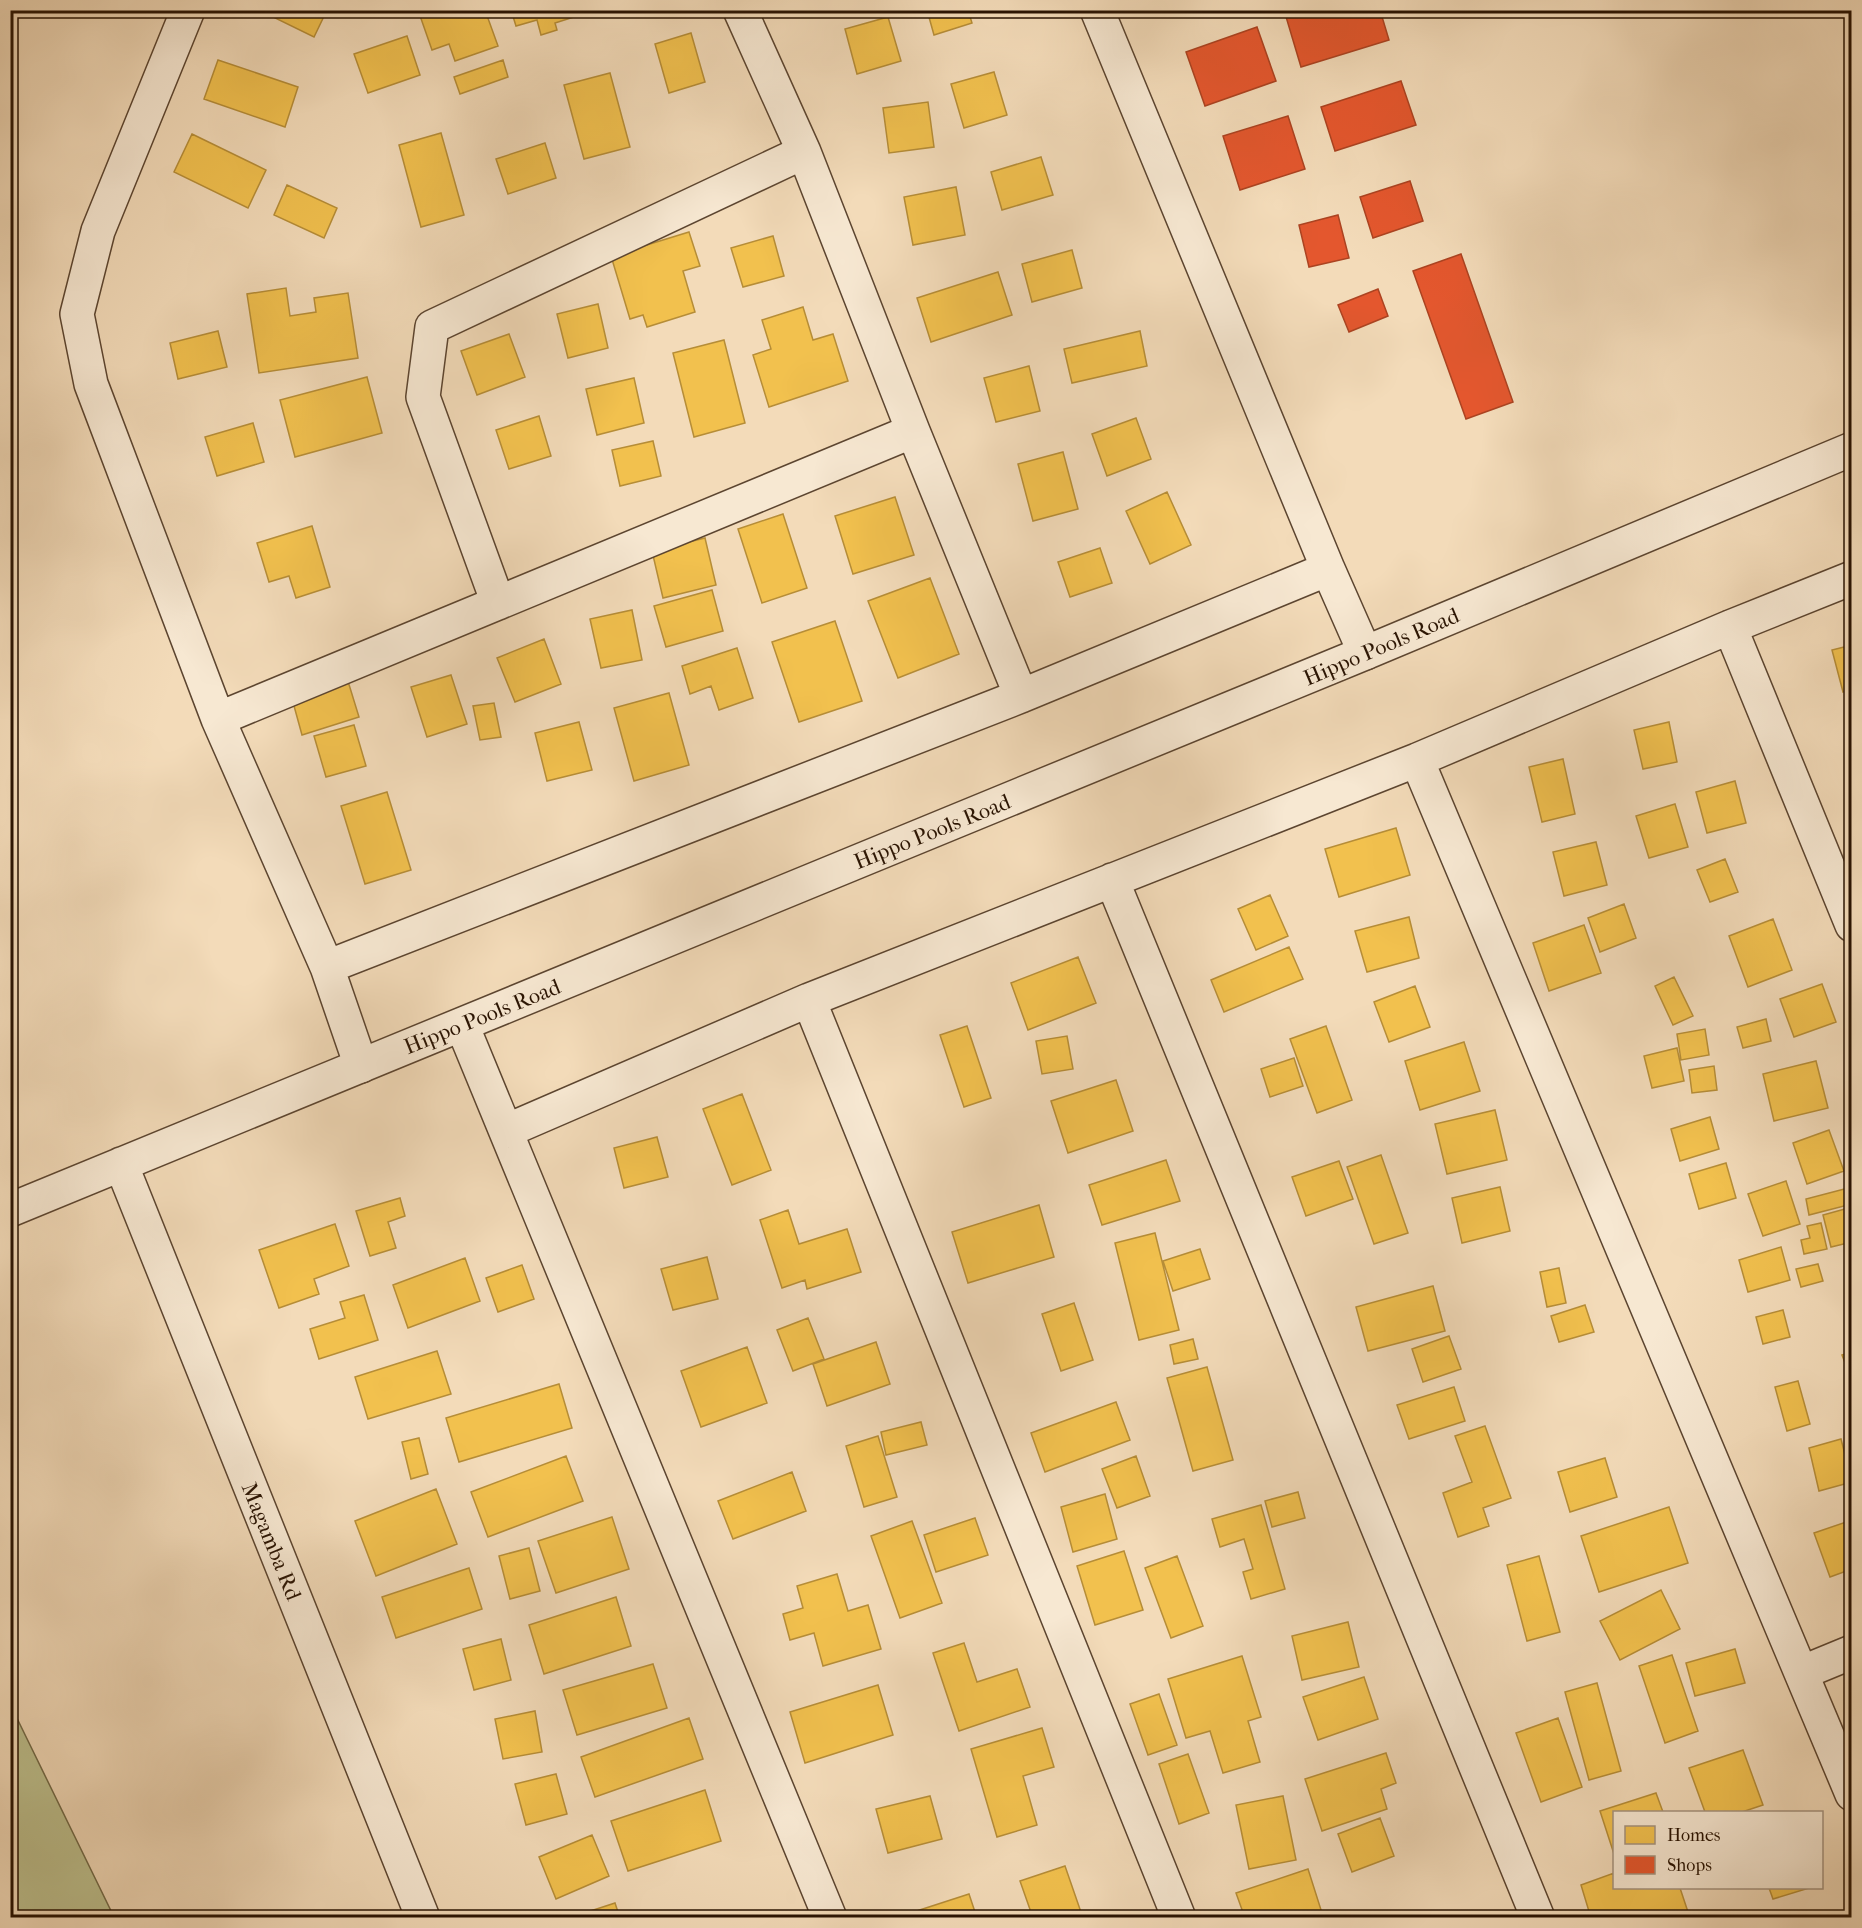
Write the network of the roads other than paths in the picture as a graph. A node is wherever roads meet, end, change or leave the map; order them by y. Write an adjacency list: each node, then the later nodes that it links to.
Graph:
1 (188, 10): 13 (street)
2 (740, 10): 4 (street)
3 (1097, 10): 7 (street)
4 (804, 152): 5 (street); 9 (street)
5 (913, 431): 9 (street); 12 (street)
6 (1851, 449): 11 (street, Hippo Pools Road)
7 (1328, 568): 11 (street); 12 (street)
8 (1851, 578): 10 (street)
9 (498, 603): 13 (street)
10 (1730, 627): 14 (street); 16 (street)
11 (1365, 652): 19 (street, Hippo Pools Road)
12 (1021, 696): 17 (street)
13 (218, 719): 17 (street)
14 (1418, 760): 15 (street); 25 (street)
15 (1112, 880): 18 (street); 30 (street)
16 (1851, 925)
17 (327, 966): 20 (street)
18 (809, 1000): 21 (street); 29 (street)
19 (462, 1025): 20 (street, Hippo Pools Road); 21 (street)
20 (361, 1066): 22 (street, Hippo Pools Road)
21 (506, 1131): 28 (street)
22 (122, 1164): 23 (street, Hippo Pools Road); 27 (street, Magamba Rd)
23 (10, 1210)
24 (1851, 1652): 25 (street)
25 (1801, 1673): 26 (street)
26 (1851, 1794)
27 (423, 1917)
28 (830, 1917)
29 (1179, 1917)
30 (1538, 1917)

